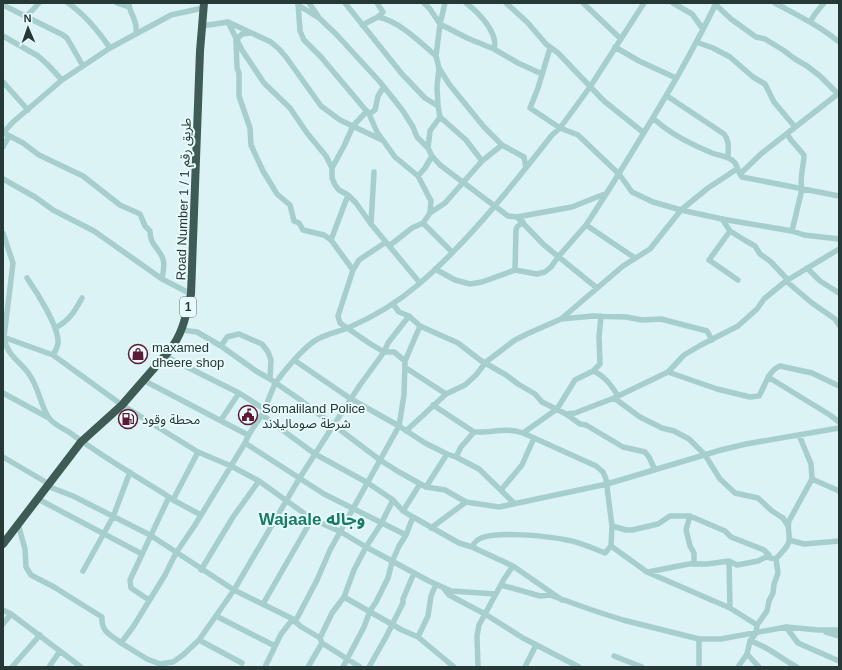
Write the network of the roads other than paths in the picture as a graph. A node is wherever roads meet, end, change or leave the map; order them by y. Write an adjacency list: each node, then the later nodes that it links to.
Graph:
1 (39, 3): 21 (street)
2 (68, 3): 38 (street)
3 (117, 3): 19 (street)
4 (309, 3): 23 (street)
5 (345, 3): 27 (street)
6 (377, 3): 22 (street)
7 (424, 3): 26 (street)
8 (445, 3): 26 (street)
9 (466, 3): 40 (street)
10 (506, 3): 39 (street)
11 (583, 3): 33 (street)
12 (644, 3): 33 (street)
13 (673, 3): 29 (street)
14 (775, 3): 25 (street)
15 (823, 3): 25 (street)
16 (298, 4): 23 (street); 54 (street)
17 (716, 4): 29 (street); 50 (street)
18 (3, 5): 21 (street)
19 (129, 5): 30 (street)
20 (203, 6): 28 (highway, Road Number 1 / طريق رقم 1 / 1); 30 (street)
21 (26, 17): 42 (street)
22 (378, 17): 27 (street); 41 (street)
23 (319, 18): 49 (street)
24 (228, 22): 28 (street); 31 (street); 34 (street)
25 (810, 22): 36 (street)
26 (440, 24): 40 (street); 41 (street)
27 (362, 25): 52 (street)
28 (202, 26): 112 (highway, Road Number 1 / طريق رقم 1 / 1)
29 (703, 29): 35 (street)
30 (136, 33): 38 (street)
31 (250, 33): 34 (street); 57 (street)
32 (3, 36): 46 (street)
33 (621, 39): 37 (street)
34 (236, 40): 70 (street); 95 (street)
35 (696, 42): 45 (street); 58 (street)
36 (839, 42)
37 (615, 47): 45 (street); 48 (street)
38 (110, 48): 42 (street)
39 (550, 48): 44 (street); 48 (street)
40 (494, 49): 44 (street)
41 (436, 56): 43 (street)
42 (83, 66): 46 (street)
43 (439, 68): 52 (street); 64 (street)
44 (542, 74): 59 (street)
45 (676, 78): 51 (street)
46 (62, 80): 53 (street)
47 (3, 82): 53 (street)
48 (590, 87): 59 (street); 60 (street)
49 (383, 88): 54 (street); 66 (street)
50 (839, 94): 58 (street)
51 (667, 96): 56 (street); 68 (street)
52 (438, 106): 55 (street)
53 (28, 110): 61 (street)
54 (368, 112): 57 (street); 63 (street)
55 (440, 117): 66 (street); 69 (street)
56 (653, 118): 60 (street); 68 (street)
57 (353, 126): 63 (street); 70 (street)
58 (796, 127): 62 (street)
59 (560, 128): 71 (street); 74 (street)
60 (644, 133): 74 (street)
61 (5, 134): 65 (street); 106 (street)
62 (788, 134): 73 (street); 78 (street)
63 (384, 141): 75 (street)
64 (502, 144): 69 (street); 71 (street)
65 (3, 147)
66 (428, 148): 67 (street)
67 (432, 156): 75 (street); 77 (street)
68 (728, 158): 73 (street)
69 (482, 161): 77 (street)
70 (332, 168): 80 (street)
71 (526, 168): 82 (street)
72 (374, 172): 89 (street)
73 (738, 172): 78 (street); 83 (street)
74 (619, 174): 79 (street); 83 (street)
75 (418, 176): 84 (street)
76 (3, 179): 106 (street)
77 (465, 182): 82 (street); 84 (street)
78 (802, 189): 81 (street); 92 (street)
79 (607, 193): 85 (street); 90 (street)
80 (348, 195): 89 (street); 95 (street)
81 (839, 196)
82 (494, 206): 85 (street); 98 (street)
83 (681, 210): 86 (street); 100 (street)
84 (430, 213): 88 (street)
85 (517, 217): 87 (street)
86 (722, 220): 91 (street); 92 (street)
87 (523, 222): 99 (street); 104 (street)
88 (423, 223): 96 (street); 98 (street)
89 (371, 224): 96 (street)
90 (586, 225): 99 (street); 100 (street)
91 (730, 231): 107 (street); 108 (street)
92 (792, 231): 94 (street)
93 (3, 233): 123 (street)
94 (839, 239)
95 (331, 240): 103 (street)
96 (388, 244): 103 (street); 109 (street)
97 (838, 251): 101 (street)
98 (452, 252): 102 (street)
99 (558, 257): 104 (street); 110 (street)
100 (635, 258): 110 (street)
101 (807, 268): 108 (street); 111 (street)
102 (435, 269): 104 (street); 109 (street)
103 (353, 270): 121 (street)
104 (515, 270)
105 (27, 278): 120 (street)
106 (162, 279): 112 (street)
107 (738, 280)
108 (787, 281): 118 (street); 124 (street)
109 (420, 282): 114 (street)
110 (597, 288): 117 (street)
111 (839, 293)
112 (191, 294): 122 (highway, Road Number 1 / طريق رقم 1 / 1)
113 (82, 298): 120 (street)
114 (393, 304): 115 (street); 121 (street)
115 (409, 316): 119 (street); 127 (street)
116 (601, 316): 117 (street); 124 (street); 134 (street)
117 (561, 319): 132 (street)
118 (839, 325)
119 (420, 326): 131 (street); 132 (street)
120 (55, 328): 128 (street)
121 (348, 328): 127 (street); 130 (street)
122 (182, 330): 125 (street); 129 (highway, Road Number 1 / طريق رقم 1 / 1)
123 (4, 337): 126 (street); 128 (street)
124 (712, 340): 135 (street)
125 (221, 346): 137 (street); 137 (street)
126 (4, 349): 152 (street)
127 (384, 352): 131 (street); 145 (street)
128 (53, 355): 146 (street)
129 (165, 356): 138 (highway, Road Number 1 / طريق رقم 1 / 1); 142 (street)
130 (294, 360): 139 (street); 145 (street)
131 (406, 361): 133 (street)
132 (486, 362): 143 (street); 149 (street)
133 (406, 368): 143 (street); 156 (street)
134 (593, 371): 144 (street); 149 (street)
135 (668, 372): 136 (street); 144 (street)
136 (768, 377): 140 (street); 154 (street)
137 (270, 379): 139 (street)
138 (143, 380): 146 (highway, Road Number 1 / طريق رقم 1 / 1); 153 (street)
139 (276, 384): 148 (street); 155 (street)
140 (839, 386)
141 (3, 393): 152 (street)
142 (239, 394): 148 (street); 153 (street)
143 (446, 394): 147 (street)
144 (616, 397): 150 (street); 169 (street)
145 (351, 399): 155 (street); 156 (street)
146 (122, 405): 164 (highway, Road Number 1 / طريق رقم 1 / 1); 166 (street)
147 (433, 405): 158 (street); 159 (street)
148 (264, 409): 151 (street)
149 (557, 409): 150 (street); 160 (street)
150 (566, 414): 174 (street)
151 (262, 415): 161 (street); 167 (street)
152 (50, 419): 164 (street)
153 (221, 420): 161 (street)
154 (839, 422)
155 (333, 426): 167 (street); 172 (street)
156 (399, 426): 158 (street); 172 (street)
157 (839, 428): 162 (street)
158 (406, 431): 168 (street)
159 (474, 432): 160 (street); 171 (street)
160 (523, 433): 163 (street)
161 (248, 435): 165 (street)
162 (799, 435): 169 (street); 177 (street)
163 (534, 438): 180 (street); 183 (street)
164 (81, 442): 175 (street); 181 (highway, Road Number 1 / طريق رقم 1 / 1)
165 (245, 443): 173 (street); 176 (street)
166 (198, 452): 173 (street); 186 (street)
167 (315, 454): 176 (street); 179 (street)
168 (447, 454): 171 (street); 182 (street)
169 (705, 455): 174 (street); 201 (street)
170 (3, 457): 181 (street)
171 (456, 457): 183 (street)
172 (380, 460): 179 (street); 182 (street)
173 (231, 466): 178 (street); 193 (street)
174 (655, 470): 180 (street)
175 (130, 472): 186 (street); 195 (street)
176 (299, 479): 188 (street); 191 (street)
177 (812, 479): 184 (street); 201 (street)
178 (259, 481): 188 (street); 221 (street)
179 (368, 483): 187 (street); 191 (street)
180 (607, 484): 190 (street); 200 (street)
181 (48, 485): 185 (highway, Road Number 1 / طريق رقم 1 / 1); 195 (street)
182 (423, 485): 189 (street); 192 (street)
183 (501, 490): 190 (street)
184 (839, 491)
185 (38, 499): 198 (highway, Road Number 1 / طريق رقم 1 / 1); 204 (street)
186 (171, 499): 193 (street); 205 (street)
187 (392, 500): 192 (street); 199 (street)
188 (286, 501): 196 (street); 228 (street)
189 (466, 502): 190 (street); 202 (street)
190 (514, 503)
191 (353, 508): 199 (street); 203 (street)
192 (403, 511): 197 (street)
193 (201, 515): 213 (street)
194 (690, 516): 200 (street); 215 (street); 219 (street)
195 (113, 517): 204 (street); 205 (street)
196 (312, 518): 203 (street); 233 (street)
197 (412, 518): 202 (street); 206 (street)
198 (18, 524): 209 (highway, Road Number 1 / طريق رقم 1 / 1); 255 (street)
199 (381, 524): 206 (street); 212 (street)
200 (612, 526): 210 (street)
201 (788, 526): 207 (street)
202 (431, 528): 211 (street)
203 (341, 532): 212 (street); 240 (street)
204 (103, 534): 214 (street); 222 (street)
205 (150, 535): 213 (street); 214 (street)
206 (406, 535): 218 (street)
207 (789, 540): 208 (street); 216 (street)
208 (839, 541)
209 (3, 544)
210 (611, 546): 211 (street); 223 (street)
211 (472, 547): 220 (street)
212 (366, 548): 218 (street); 230 (street)
213 (176, 553): 221 (street); 231 (street)
214 (142, 554): 231 (street)
215 (766, 557): 216 (street); 217 (street)
216 (776, 559): 243 (street)
217 (729, 561): 219 (street); 234 (street)
218 (392, 562): 224 (street); 236 (street)
219 (694, 564): 223 (street)
220 (513, 566): 226 (street); 232 (street)
221 (201, 570): 228 (street)
222 (83, 571)
223 (648, 572): 234 (street)
224 (414, 573): 225 (street); 242 (street)
225 (436, 584): 227 (street); 249 (street)
226 (501, 586): 229 (street); 232 (street)
227 (443, 587): 229 (street); 238 (street)
228 (234, 590): 233 (street); 239 (street)
229 (496, 594): 238 (street)
230 (344, 597): 236 (street); 253 (street)
231 (149, 600): 255 (street)
232 (562, 600): 251 (street)
233 (263, 604): 240 (street)
234 (730, 608): 243 (street)
235 (3, 610): 237 (street)
236 (370, 611): 242 (street); 261 (street)
237 (11, 614): 241 (street); 248 (street)
238 (485, 614): 256 (street); 273 (street)
239 (216, 616): 252 (street); 257 (street)
240 (294, 620): 253 (street); 257 (street)
241 (3, 624)
242 (392, 624): 249 (street); 271 (street)
243 (757, 625): 247 (street)
244 (786, 627): 245 (street); 247 (street); 262 (street)
245 (818, 630): 246 (street); 250 (street)
246 (839, 630)
247 (756, 633): 251 (street); 254 (street)
248 (40, 635): 258 (street); 264 (street)
249 (418, 636): 272 (street)
250 (839, 636)
251 (699, 639): 277 (street)
252 (199, 640): 255 (street); 263 (street)
253 (321, 641): 261 (street); 268 (street)
254 (750, 641): 259 (street); 280 (street)
255 (121, 643)
256 (536, 645): 274 (street); 275 (street)
257 (275, 646): 267 (street)
258 (60, 651): 265 (street); 266 (street)
259 (747, 654): 278 (street); 279 (street)
260 (614, 656): 276 (street)
261 (347, 659): 269 (street); 270 (street)
262 (839, 661)
263 (242, 663)
264 (12, 667)
265 (49, 667)
266 (81, 667)
267 (265, 667)
268 (308, 667)
269 (343, 667)
270 (360, 667)
271 (369, 667)
272 (454, 667)
273 (478, 667)
274 (525, 667)
275 (579, 667)
276 (642, 667)
277 (699, 667)
278 (738, 667)
279 (758, 667)
280 (797, 667)

